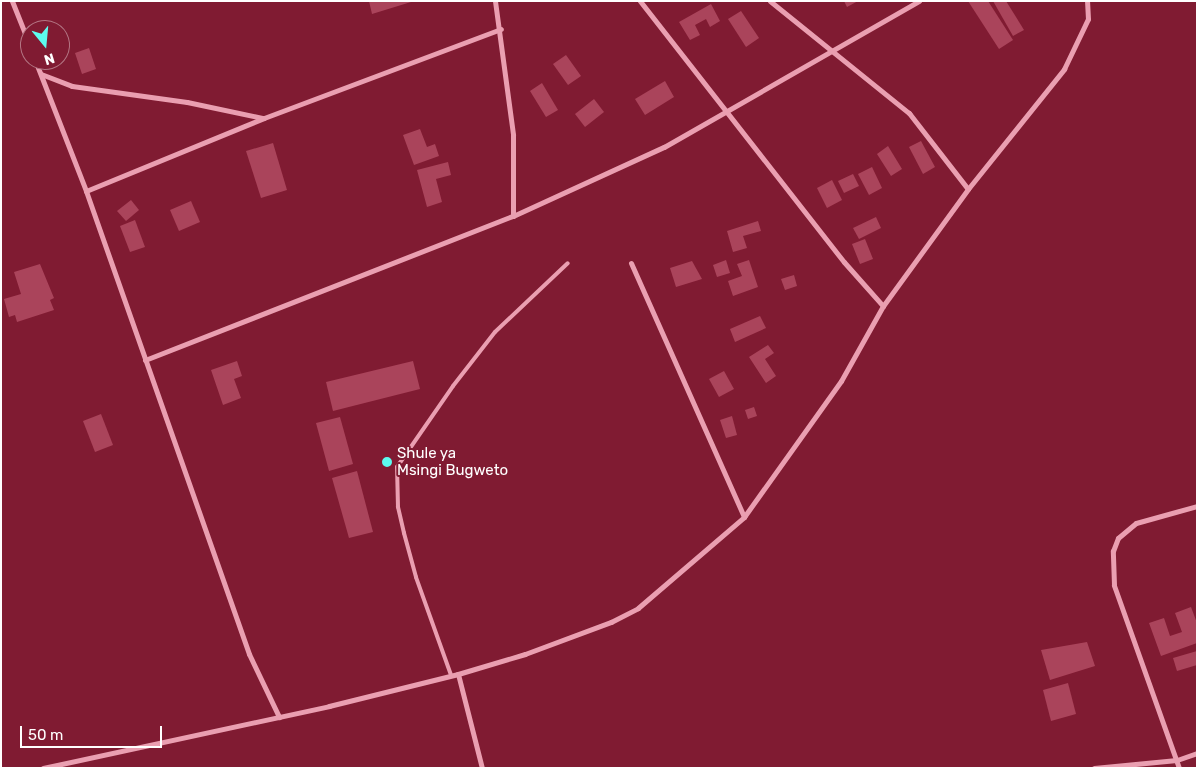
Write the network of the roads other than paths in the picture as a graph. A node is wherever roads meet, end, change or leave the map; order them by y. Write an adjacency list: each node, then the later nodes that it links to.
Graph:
1 (12, 1): 7 (street)
2 (495, 1): 8 (street)
3 (640, 1): 12 (street)
4 (770, 1): 9 (street)
5 (919, 1): 9 (street)
6 (1087, 1): 14 (street)
7 (20, 21)
8 (501, 29): 13 (street); 16 (street)
9 (832, 54): 12 (street); 14 (street)
10 (39, 70): 11 (street)
11 (41, 74): 13 (street); 15 (street)
12 (727, 114): 16 (street); 19 (street)
13 (264, 118): 15 (street)
14 (968, 189): 19 (street)
15 (86, 191): 20 (street)
16 (513, 216): 20 (street)
17 (568, 263): 24 (lane)
18 (631, 263): 22 (street)
19 (882, 306): 22 (street)
20 (145, 360): 25 (street)
21 (1197, 506): 27 (street)
22 (744, 517): 23 (street)
23 (458, 674): 24 (street); 29 (street)
24 (452, 676): 25 (street)
25 (279, 717): 28 (street)
26 (1197, 753): 27 (street)
27 (1177, 760): 30 (street); 31 (street)
28 (43, 768)
29 (482, 768)
30 (1094, 768)
31 (1179, 768)

